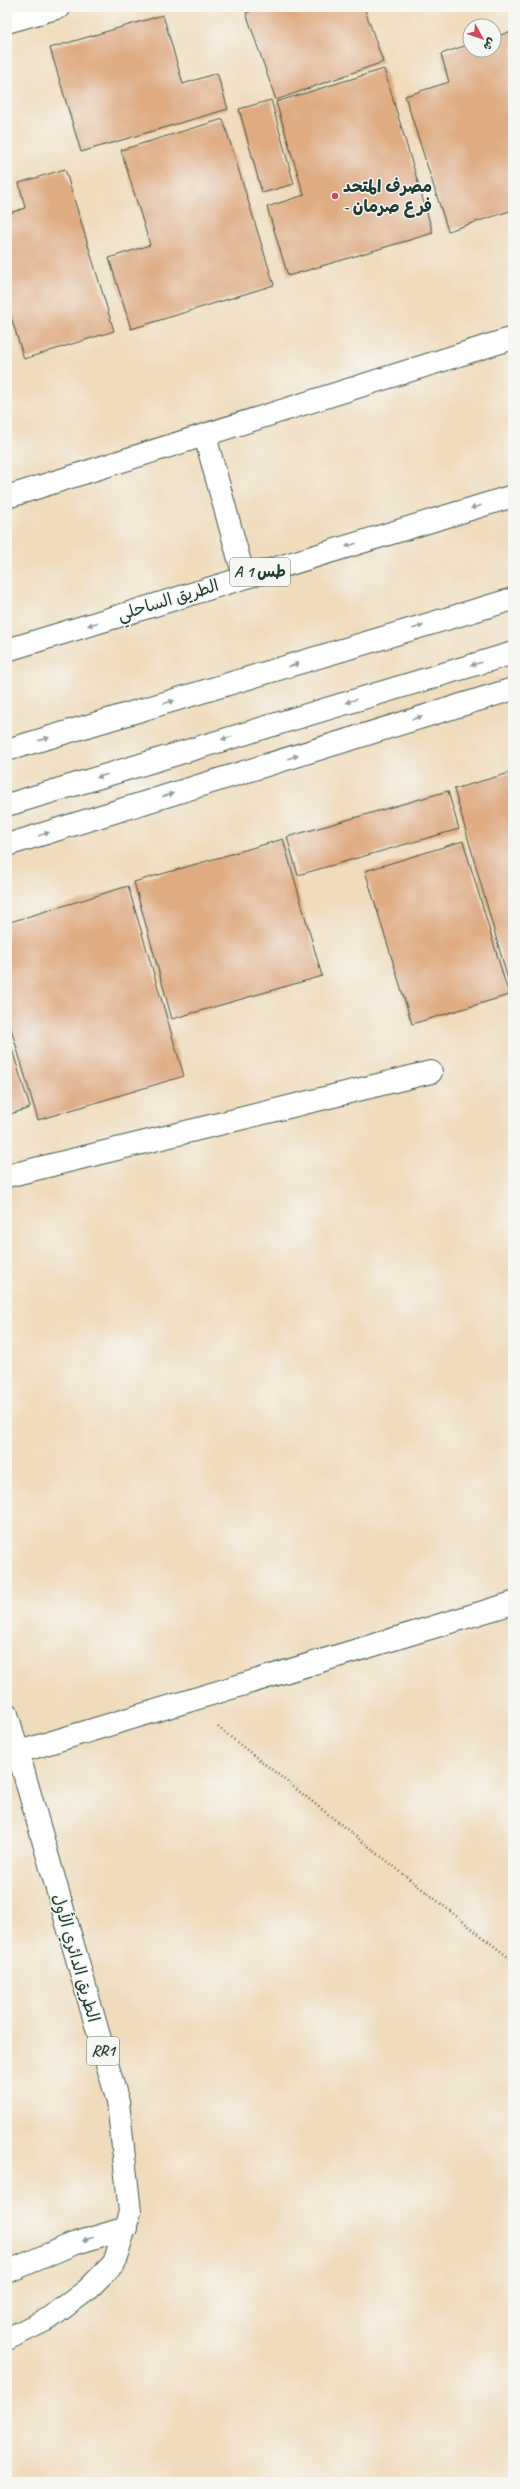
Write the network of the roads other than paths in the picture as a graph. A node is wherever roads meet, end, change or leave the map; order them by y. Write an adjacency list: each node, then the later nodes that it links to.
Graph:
1 (60, 7): 2 (main road)
2 (7, 22)
3 (513, 338): 4 (main road)
4 (205, 436): 6 (main road); 7 (main road)
5 (513, 496): 7 (main road, الطريق الساحلي / A 1 طس, one-way to 7)
6 (7, 497)
7 (244, 577): 9 (main road, الطريق الساحلي / A 1 طس, one-way to 9)
8 (513, 599): 12 (main road, one-way to 8)
9 (7, 650)
10 (513, 653): 13 (main road, one-way to 13)
11 (513, 688): 14 (main road, one-way to 11)
12 (7, 750)
13 (7, 805)
14 (7, 846)
15 (431, 1072): 16 (main road)
16 (7, 1176)
17 (513, 1603): 19 (main road)
18 (7, 1714): 19 (main road, الطريق الدائري الأول / RR1)
19 (19, 1752): 20 (main road, الطريق الدائري الأول / RR1)
20 (126, 2228): 21 (main road, one-way to 21); 22 (main road, الطريق الدائري الأول / RR1)
21 (7, 2272)
22 (7, 2338)

